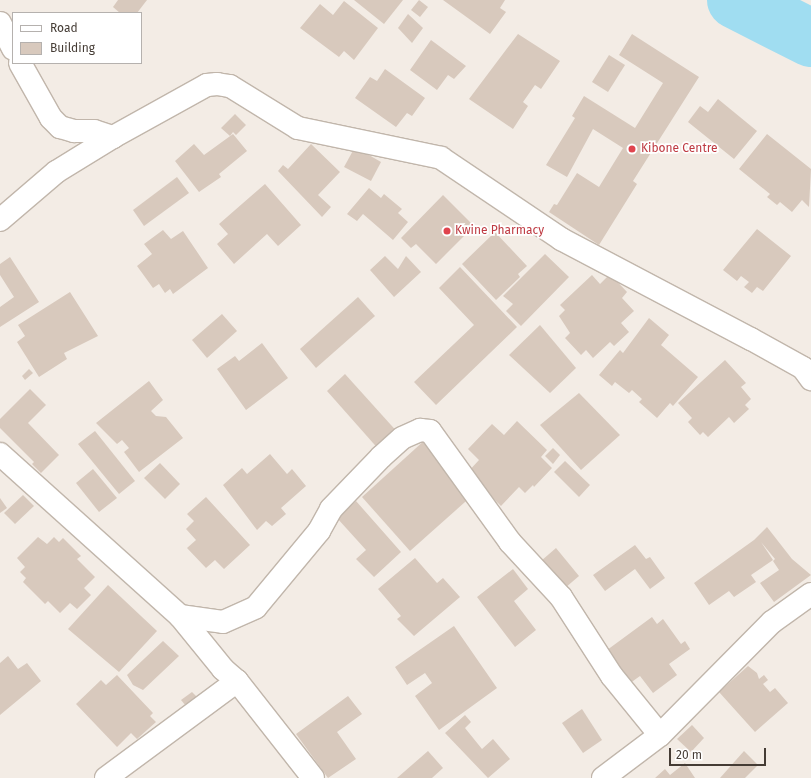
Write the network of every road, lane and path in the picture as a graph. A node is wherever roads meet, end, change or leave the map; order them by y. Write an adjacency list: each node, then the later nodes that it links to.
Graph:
1 (0, 23): 2 (street)
2 (12, 47)
3 (21, 64): 4 (street)
4 (113, 137): 5 (street); 6 (street)
5 (0, 220)
6 (811, 379)
7 (0, 454): 9 (street)
8 (811, 594): 11 (street)
9 (180, 616): 10 (street); 11 (street)
10 (237, 681): 12 (street); 13 (street)
11 (660, 735): 14 (street)
12 (106, 778)
13 (313, 778)
14 (603, 778)

